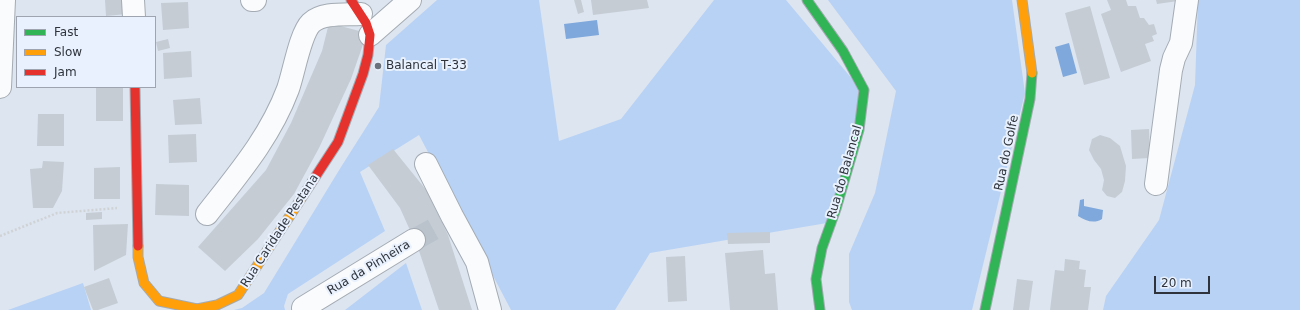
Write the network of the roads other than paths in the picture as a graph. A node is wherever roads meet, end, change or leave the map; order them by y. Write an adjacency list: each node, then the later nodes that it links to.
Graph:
1 (4, 0): 12 (street)
2 (133, 0): 10 (street)
3 (252, 0): 4 (street)
4 (255, 0)
5 (410, 0): 11 (street)
6 (807, 0): 20 (street, Rua do Balancal)
7 (1022, 0): 21 (street, Rua do Golfe)
8 (1187, 0): 15 (street)
9 (356, 7): 11 (street, Rua Caridade Pestana); 16 (street)
10 (134, 16)
11 (370, 35): 13 (street, Rua Caridade Pestana)
12 (0, 87)
13 (135, 88)
14 (426, 164): 19 (street)
15 (1156, 184)
16 (208, 214)
17 (414, 240): 18 (street, Rua da Pinheira)
18 (303, 308)
19 (490, 310)
20 (820, 310)
21 (985, 310)

